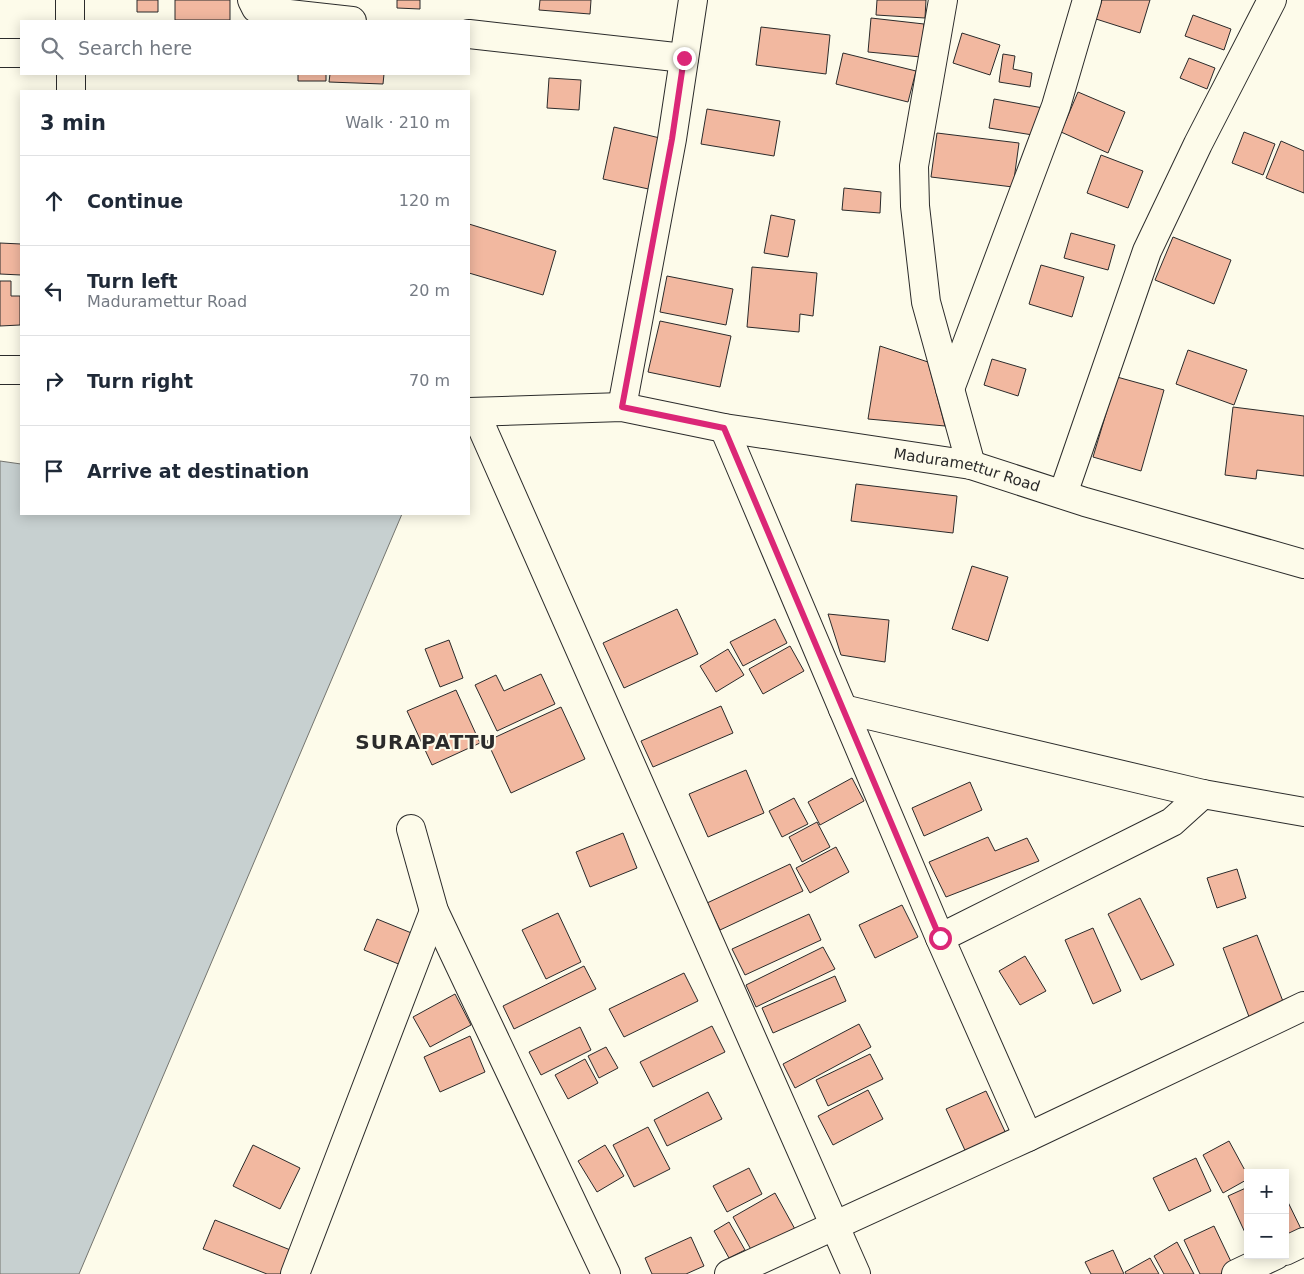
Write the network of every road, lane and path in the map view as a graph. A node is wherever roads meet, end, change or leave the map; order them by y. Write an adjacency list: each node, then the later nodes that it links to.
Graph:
1 (70, 0): 7 (street)
2 (252, 0): 8 (street)
3 (693, 0): 12 (street)
4 (943, 0): 17 (street)
5 (1087, 0): 17 (street)
6 (1272, 0): 22 (street)
7 (70, 20)
8 (343, 20)
9 (470, 34): 12 (street)
10 (0, 53): 11 (street)
11 (20, 53)
12 (684, 58): 18 (street)
13 (71, 75): 14 (street)
14 (71, 90)
15 (0, 370): 16 (street)
16 (20, 370)
17 (950, 389): 21 (street)
18 (622, 407): 19 (street, Maduramettur Road); 20 (street, Maduramettur Road)
19 (472, 412): 32 (street)
20 (724, 428): 21 (street, Maduramettur Road); 24 (street)
21 (971, 465): 22 (street, Maduramettur Road)
22 (1063, 494): 23 (street, Maduramettur Road)
23 (1304, 564)
24 (843, 709): 25 (street); 29 (street)
25 (1204, 794): 26 (street); 29 (street)
26 (1304, 812)
27 (411, 829): 28 (street)
28 (434, 911): 36 (street); 37 (street)
29 (940, 938): 31 (street)
30 (1304, 1006): 31 (street)
31 (1028, 1137): 32 (street)
32 (836, 1226): 38 (street); 39 (street)
33 (1304, 1242): 34 (street)
34 (1289, 1249)
35 (1268, 1259): 40 (street)
36 (295, 1274)
37 (606, 1274)
38 (729, 1274)
39 (856, 1274)
40 (1236, 1274)

